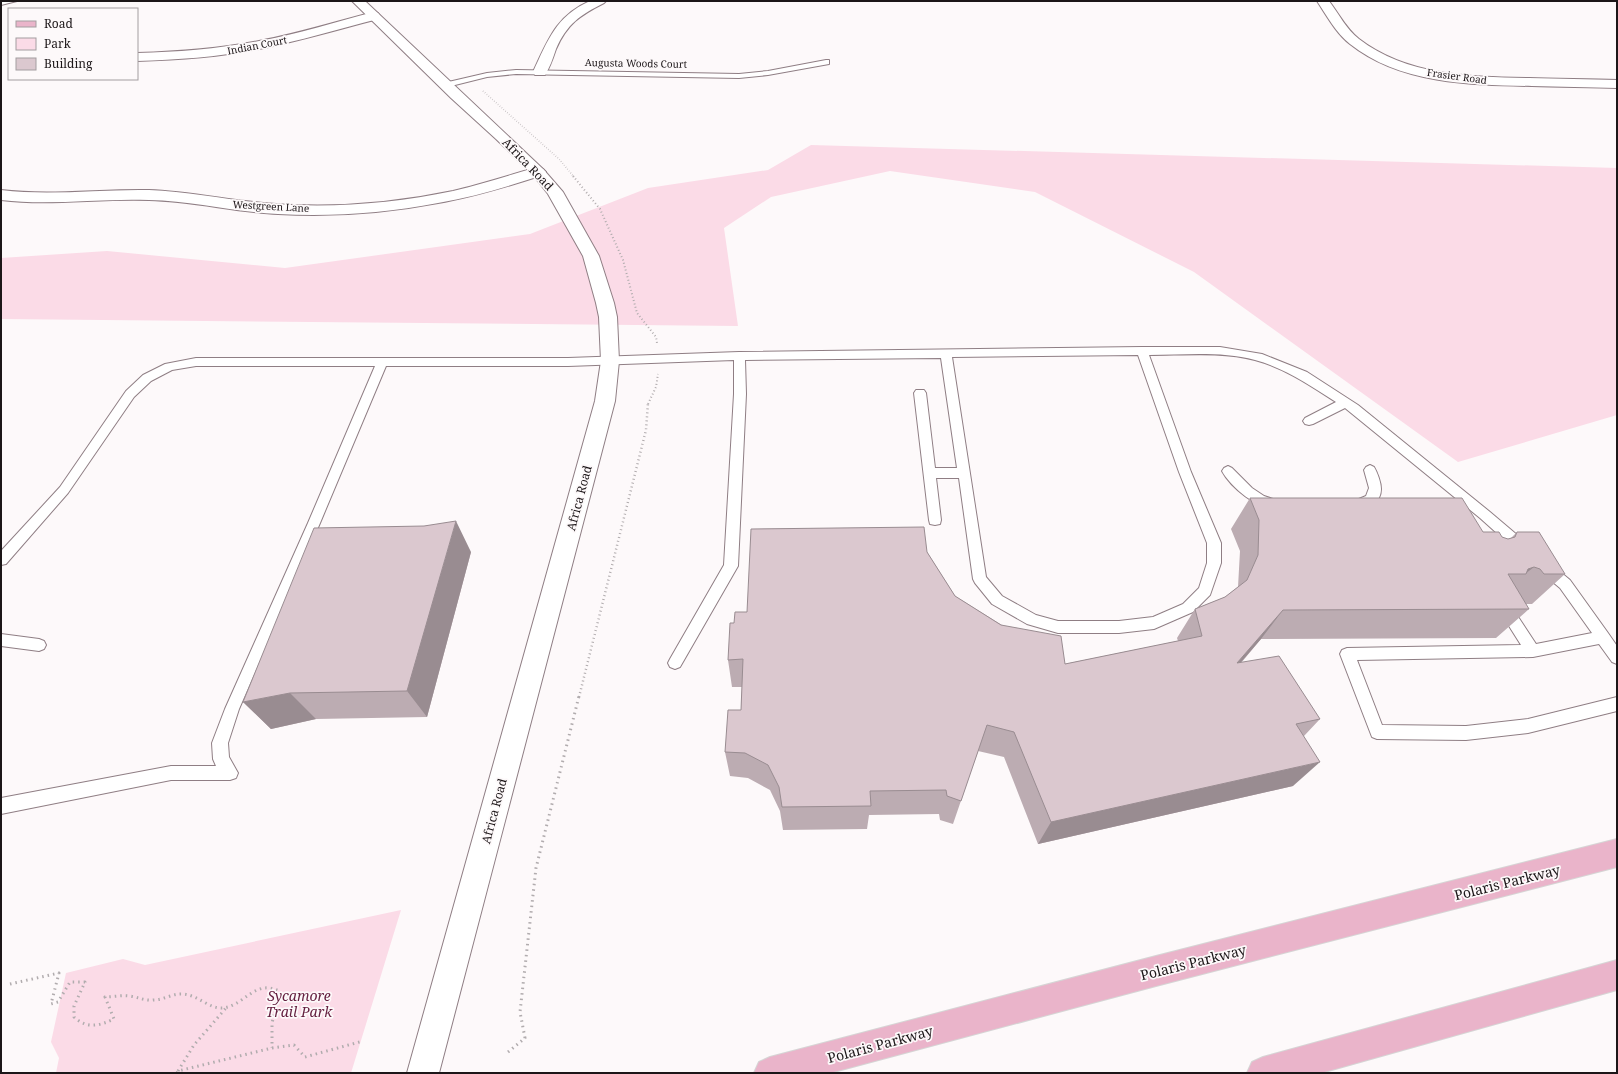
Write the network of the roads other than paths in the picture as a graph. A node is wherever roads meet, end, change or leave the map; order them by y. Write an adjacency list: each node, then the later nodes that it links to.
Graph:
1 (14, 1): 5 (lane)
2 (358, 1): 6 (street, Africa Road)
3 (600, 1): 9 (street)
4 (1323, 1): 10 (street, Frasier Road)
5 (1, 4)
6 (374, 16): 7 (street, Indian Court); 11 (street, Africa Road)
7 (138, 57)
8 (826, 62): 9 (lane, Augusta Woods Court)
9 (540, 72): 11 (lane, Augusta Woods Court)
10 (1617, 84)
11 (446, 85): 12 (street, Africa Road)
12 (538, 172): 13 (street, Westgreen Lane); 17 (street, Africa Road)
13 (1, 195)
14 (1142, 351): 15 (lane); 20 (lane); 25 (lane)
15 (946, 354): 16 (lane); 25 (lane)
16 (739, 356): 17 (lane); 38 (lane)
17 (610, 360): 18 (lane); 43 (street, Africa Road)
18 (382, 363): 31 (lane); 40 (lane)
19 (920, 393): 24 (lane)
20 (1346, 402): 21 (lane); 28 (lane)
21 (1309, 421)
22 (1370, 470): 27 (lane)
23 (1228, 471): 26 (lane)
24 (929, 473): 25 (lane); 29 (lane)
25 (964, 473)
26 (1280, 504)
27 (1348, 504)
28 (1485, 515): 30 (lane); 33 (lane)
29 (935, 520)
30 (1474, 526)
31 (1, 560)
32 (1502, 604): 36 (lane)
33 (1603, 637): 36 (lane); 37 (lane)
34 (1, 640): 35 (lane)
35 (39, 645)
36 (1533, 651): 39 (lane)
37 (1617, 658)
38 (675, 663)
39 (1617, 704)
40 (1, 806)
41 (1617, 853): 44 (main road, Polaris Parkway)
42 (1617, 975): 45 (main road)
43 (423, 1073)
44 (770, 1073)
45 (1263, 1073)

